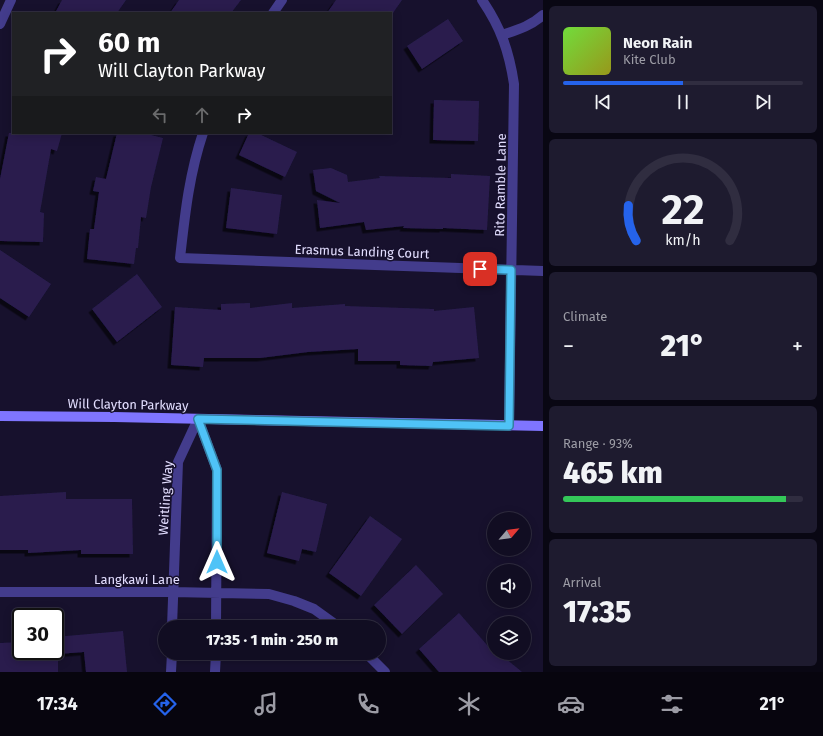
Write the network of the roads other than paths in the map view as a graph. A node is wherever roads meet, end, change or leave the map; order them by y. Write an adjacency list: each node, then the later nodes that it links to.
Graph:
1 (11, 0): 6 (street)
2 (282, 0): 4 (street)
3 (482, 0): 7 (street, Rito Ramble Lane)
4 (274, 12)
5 (543, 15): 7 (street)
6 (0, 24)
7 (502, 35): 9 (street, Rito Ramble Lane)
8 (203, 134): 9 (street, Erasmus Landing Court)
9 (511, 270): 10 (street, Erasmus Landing Court); 13 (street, Rito Ramble Lane)
10 (543, 271)
11 (0, 416): 12 (street, Will Clayton Parkway)
12 (198, 419): 13 (street, Will Clayton Parkway); 16 (street, Weitling Way); 17 (street)
13 (509, 426): 14 (street, Will Clayton Parkway)
14 (543, 426)
15 (0, 592): 16 (street, Langkawi Lane)
16 (173, 592): 17 (street, Langkawi Lane); 18 (street, Weitling Way)
17 (217, 593): 19 (street); 20 (street, Langkawi Lane)
18 (172, 620)
19 (216, 620)
20 (329, 620)
21 (172, 660): 24 (street)
22 (216, 660): 25 (street)
23 (373, 660): 26 (street)
24 (171, 672)
25 (215, 672)
26 (385, 672)

